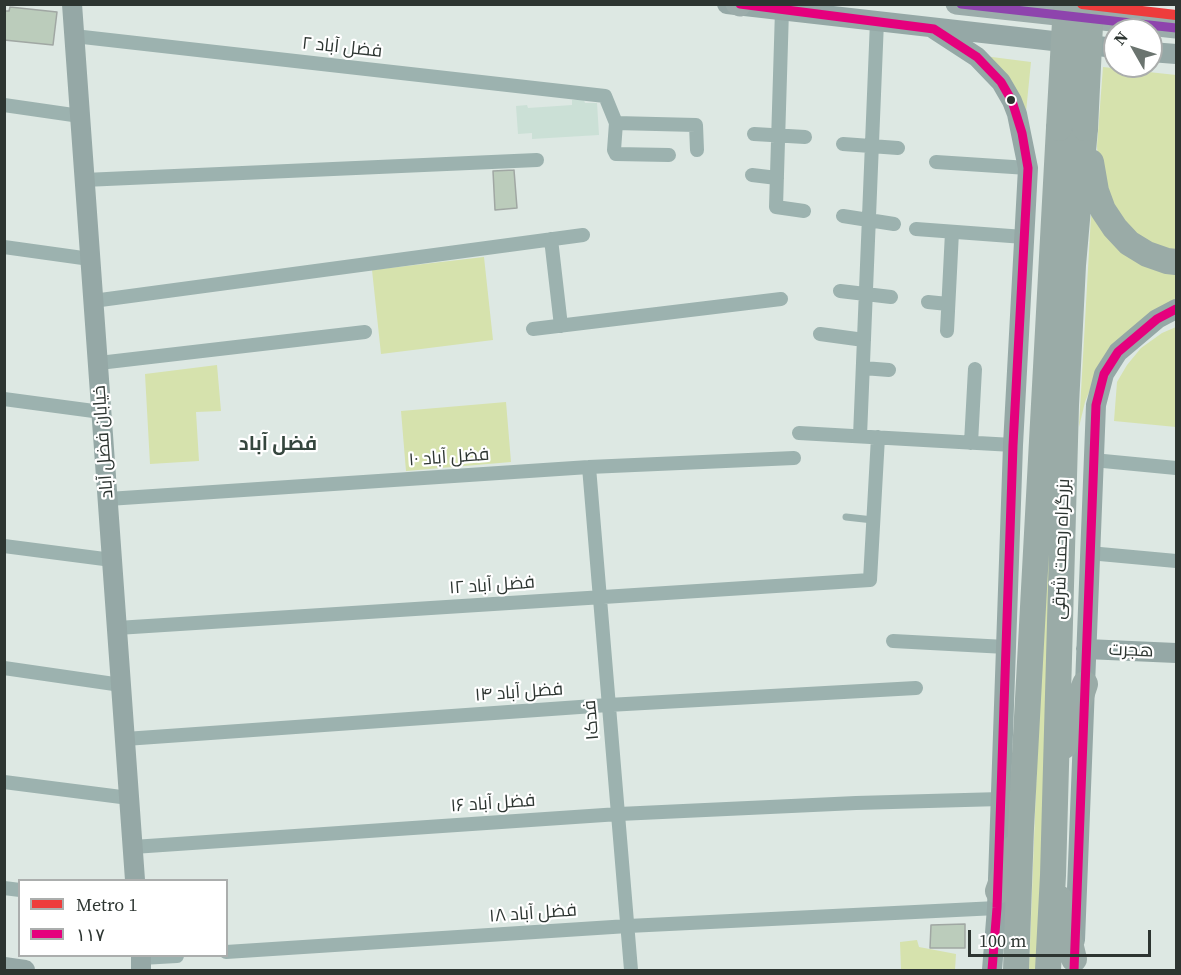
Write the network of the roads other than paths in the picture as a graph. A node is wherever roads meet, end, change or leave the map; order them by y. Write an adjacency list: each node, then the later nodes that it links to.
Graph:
1 (72, 4): 10 (main road, خیابان فضل آباد)
2 (956, 4): 8 (main road)
3 (1066, 4): 95 (highway, بزرگراه رحمت شرقی, bridge)
4 (1091, 4): 15 (highway, bridge)
5 (734, 5): 6 (main road)
6 (782, 10): 7 (main road); 17 (street)
7 (877, 21): 9 (main road); 20 (street)
8 (1176, 28)
9 (934, 29): 11 (main road); 26 (main road)
10 (74, 36): 13 (main road, خیابان فضل آباد); 14 (street, فضل آباد ۲)
11 (1103, 47)
12 (4, 105): 13 (street)
13 (80, 116): 29 (main road, خیابان فضل آباد)
14 (616, 123): 22 (street); 23 (street)
15 (1085, 128): 41 (highway); 90 (highway, بزرگراه رحمت شرقی)
16 (754, 134): 17 (street)
17 (778, 135): 18 (street); 28 (street)
18 (805, 137)
19 (843, 144): 20 (street)
20 (872, 146): 21 (street); 32 (street)
21 (898, 148)
22 (697, 150)
23 (669, 155)
24 (537, 160): 29 (street)
25 (936, 162): 26 (street)
26 (1028, 168): 37 (main road)
27 (752, 176): 28 (street)
28 (777, 178): 30 (street)
29 (84, 180): 40 (main road, خیابان فضل آباد)
30 (804, 211)
31 (843, 216): 32 (street)
32 (869, 220): 33 (street); 43 (street)
33 (894, 224)
34 (916, 229): 35 (street)
35 (952, 232): 37 (street); 48 (street)
36 (583, 235): 38 (street)
37 (1024, 237): 66 (main road)
38 (550, 239): 46 (street); 50 (street)
39 (4, 247): 40 (street)
40 (90, 259): 46 (main road, خیابان فضل آباد)
41 (1176, 262)
42 (840, 291): 43 (street)
43 (866, 294): 44 (street); 55 (street)
44 (891, 297)
45 (781, 298): 50 (street)
46 (93, 301): 56 (main road, خیابان فضل آباد)
47 (928, 302): 48 (street)
48 (948, 304): 52 (street)
49 (1176, 309): 68 (main road)
50 (561, 326): 51 (street)
51 (533, 330)
52 (947, 331)
53 (364, 332): 56 (street)
54 (820, 334): 55 (street)
55 (864, 340): 57 (street)
56 (99, 363): 61 (main road, خیابان فضل آباد)
57 (863, 368): 59 (street); 63 (street)
58 (975, 369): 65 (street)
59 (889, 370)
60 (4, 399): 61 (street)
61 (101, 411): 71 (main road, خیابان فضل آباد)
62 (799, 433): 63 (street)
63 (860, 436): 64 (street)
64 (878, 437): 65 (street); 73 (street)
65 (971, 443): 66 (street)
66 (1013, 446): 81 (main road)
67 (794, 458): 69 (street, فضل آباد ۱۰)
68 (1093, 460): 70 (street); 75 (main road)
69 (589, 467): 71 (street, فضل آباد ۱۰); 78 (street, فدک۱)
70 (1176, 468)
71 (108, 500): 76 (main road, خیابان فضل آباد)
72 (846, 517): 73 (lane)
73 (873, 520): 78 (street, فضل آباد ۱۲)
74 (4, 546): 76 (street)
75 (1089, 553): 77 (street); 82 (main road)
76 (112, 560): 79 (main road, خیابان فضل آباد)
77 (1176, 561)
78 (600, 597): 79 (street, فضل آباد ۱۲); 88 (street, فدک۱)
79 (117, 628): 86 (main road, خیابان فضل آباد)
80 (893, 641): 81 (street)
81 (1006, 647): 93 (main road)
82 (1086, 649): 83 (main road, هجرت); 85 (main road)
83 (1176, 653)
84 (4, 669): 86 (street)
85 (1085, 684): 90 (highway); 104 (main road)
86 (121, 685): 89 (main road, خیابان فضل آباد)
87 (915, 688): 88 (street, فضل آباد ۱۴)
88 (608, 705): 89 (street, فضل آباد ۱۴); 94 (street, فدک۱)
89 (125, 739): 92 (main road, خیابان فضل آباد)
90 (1056, 769): 97 (highway, بزرگراه رحمت شرقی)
91 (4, 782): 92 (street)
92 (129, 798): 96 (main road, خیابان فضل آباد)
93 (1001, 799): 94 (street, فضل آباد ۱۶); 99 (main road)
94 (618, 814): 96 (street, فضل آباد ۱۶); 100 (street, فدک۱)
95 (1021, 828): 99 (highway); 109 (highway, بزرگراه رحمت شرقی)
96 (133, 847): 98 (main road, خیابان فضل آباد)
97 (1053, 875): 104 (highway); 110 (highway, بزرگراه رحمت شرقی)
98 (135, 879)
99 (997, 899): 100 (street, فضل آباد ۱۸); 108 (main road)
100 (628, 926): 101 (street, فضل آباد ۱۸); 107 (street, فدک۱)
101 (228, 952)
102 (170, 957): 103 (street)
103 (141, 961)
104 (1074, 965)
105 (4, 967): 106 (main road)
106 (25, 970)
107 (631, 970)
108 (992, 970)
109 (1016, 970)
110 (1048, 970)

